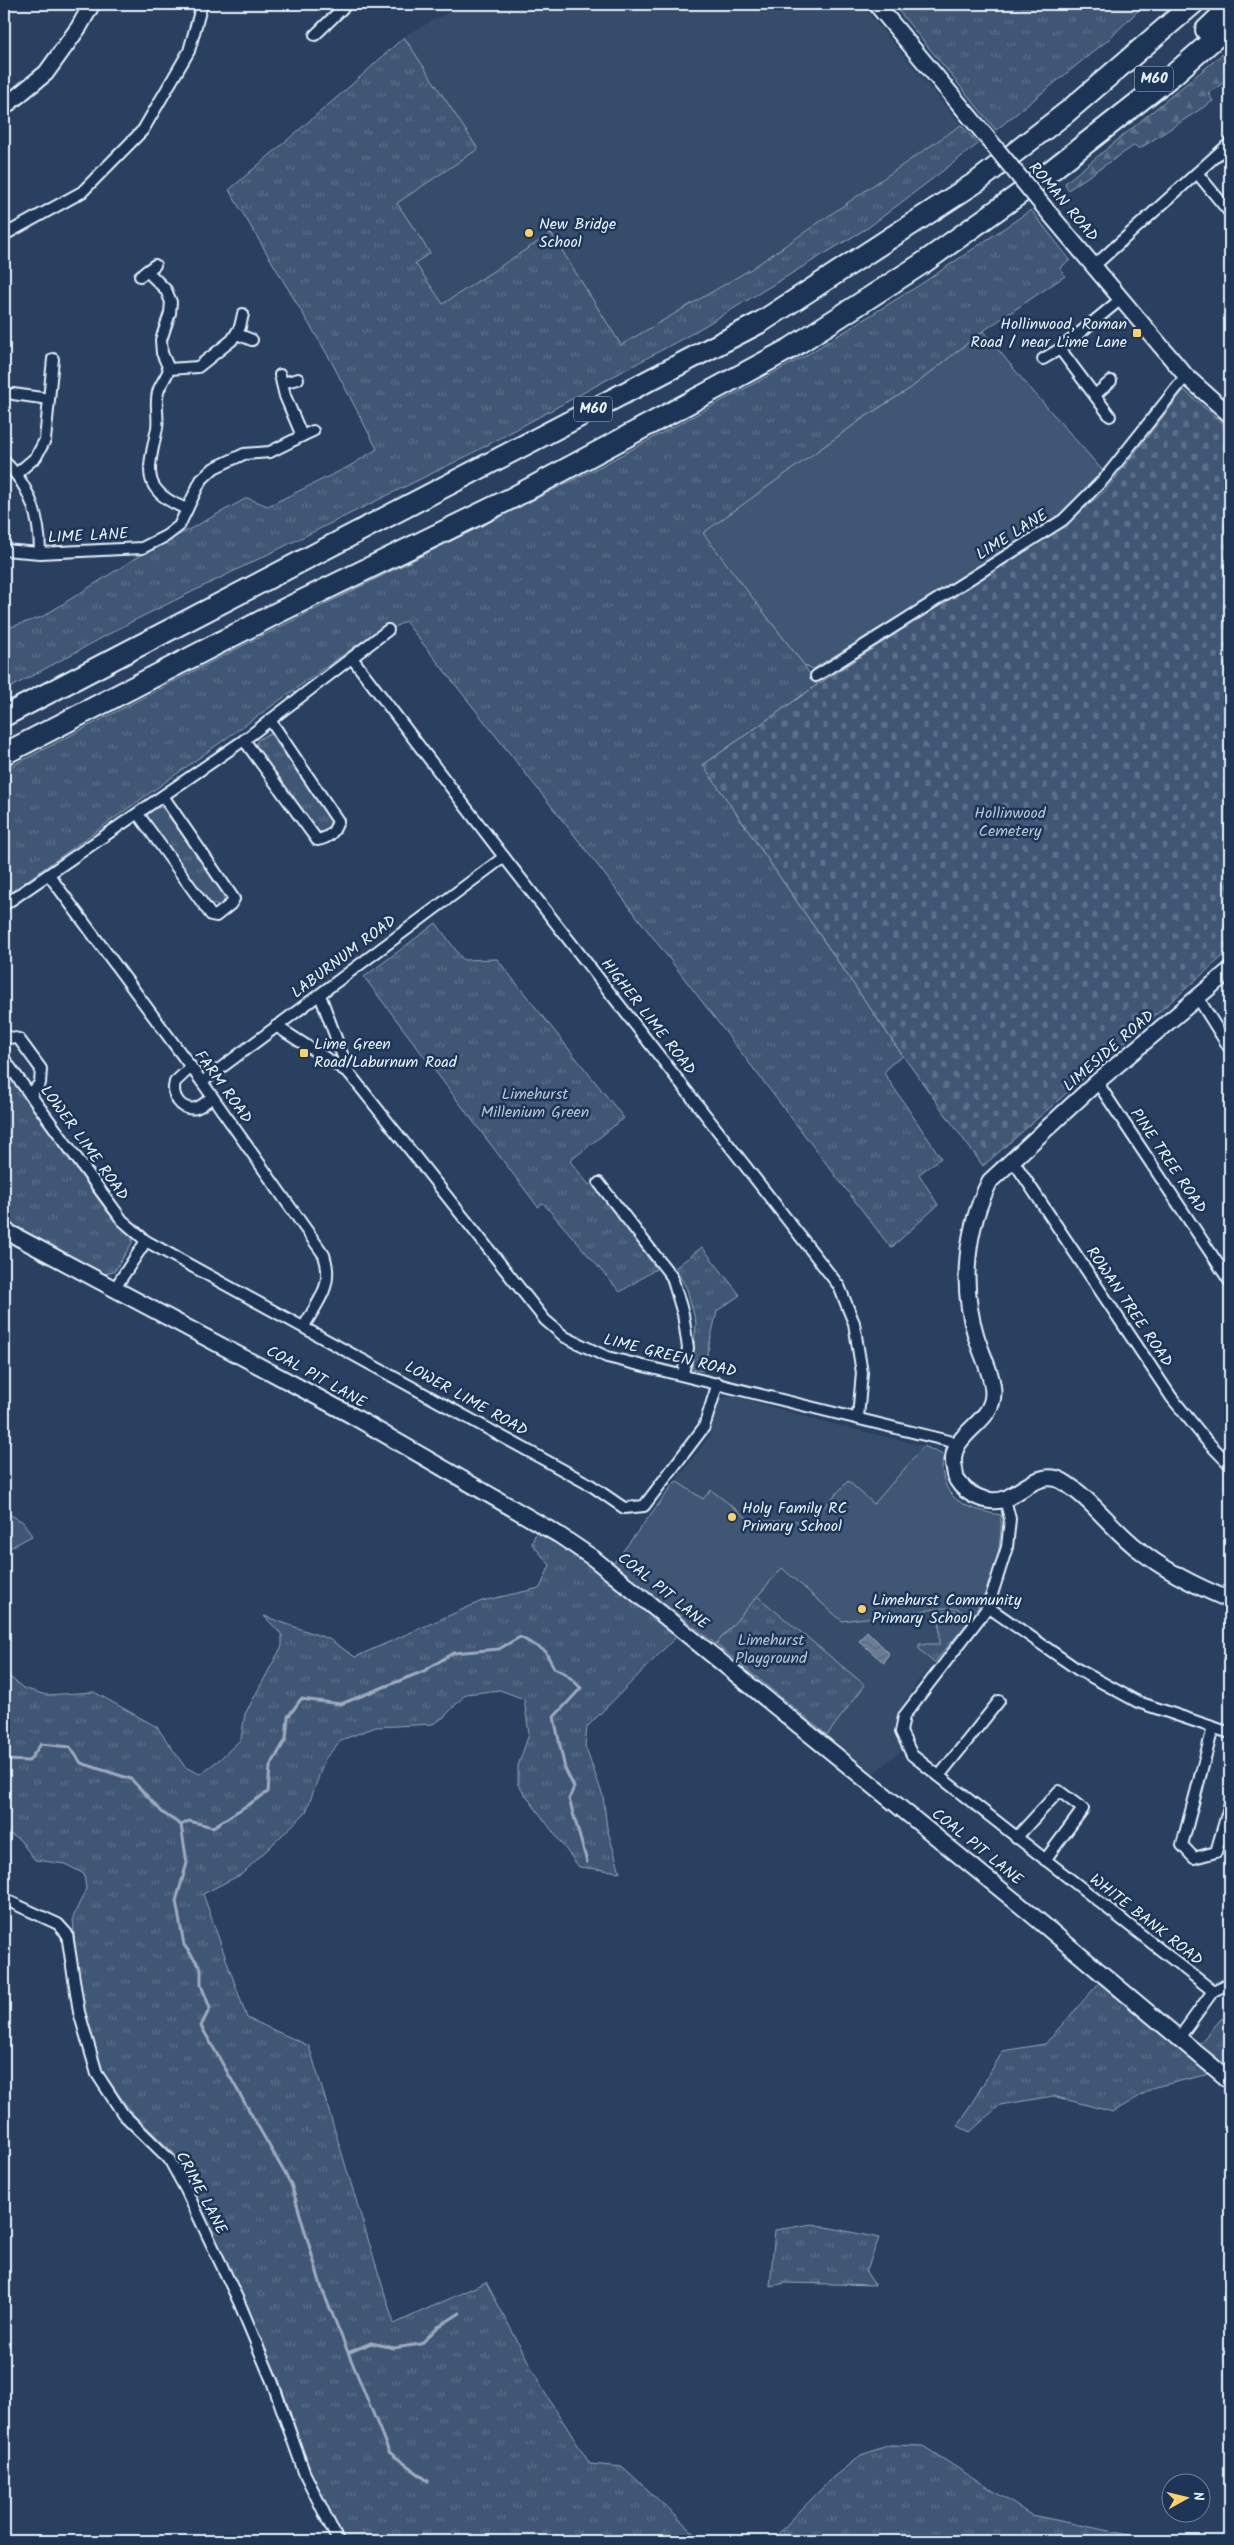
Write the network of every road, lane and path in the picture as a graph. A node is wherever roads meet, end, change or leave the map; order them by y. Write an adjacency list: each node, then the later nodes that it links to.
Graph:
1 (92, 4): 11 (street)
2 (202, 4): 16 (street)
3 (347, 4): 9 (street)
4 (876, 4): 17 (street, ROMAN ROAD, bridge)
5 (1179, 4): 10 (highway, M60)
6 (1192, 4): 10 (highway, M60)
7 (1230, 7): 13 (highway, M60)
8 (1230, 25): 13 (highway, M60)
9 (315, 35)
10 (1146, 46): 45 (highway, M60)
11 (4, 107)
12 (1230, 143): 14 (street)
13 (1079, 150): 48 (highway, M60)
14 (1196, 173): 15 (street); 17 (street)
15 (1230, 213)
16 (4, 235)
17 (1094, 266): 19 (street, ROMAN ROAD)
18 (147, 271): 26 (street)
19 (1121, 299): 23 (street); 27 (street, ROMAN ROAD)
20 (243, 314): 21 (street)
21 (237, 334): 22 (street); 26 (street)
22 (252, 340)
23 (1060, 349): 25 (street); 31 (street)
24 (54, 359): 32 (street)
25 (1043, 359)
26 (170, 369): 39 (street)
27 (1186, 376): 33 (street, ROMAN ROAD); 44 (street, LIME LANE)
28 (298, 379): 36 (street)
29 (1111, 382): 31 (street)
30 (13, 394): 32 (street)
31 (1095, 395): 34 (street)
32 (49, 399): 38 (street)
33 (1230, 415)
34 (1110, 416)
35 (313, 431): 36 (street, LIME LANE)
36 (302, 436): 39 (street, LIME LANE)
37 (4, 462): 38 (street)
38 (16, 474): 41 (street)
39 (187, 509): 41 (street, LIME LANE)
40 (4, 550): 41 (street, LIME LANE)
41 (40, 554)
42 (388, 630): 43 (street)
43 (352, 658): 46 (street); 51 (street, HIGHER LIME ROAD)
44 (816, 676)
45 (4, 716)
46 (270, 720): 47 (street); 47 (street)
47 (244, 740): 49 (street)
48 (4, 754)
49 (163, 796): 50 (street); 50 (street)
50 (138, 814): 52 (street)
51 (504, 857): 55 (street, LABURNUM ROAD); 76 (street, HIGHER LIME ROAD)
52 (49, 875): 53 (street); 61 (street, FARM ROAD)
53 (4, 905)
54 (1230, 970): 56 (street, LIMESIDE ROAD)
55 (320, 995): 57 (street, LABURNUM ROAD); 62 (street, LIME GREEN ROAD)
56 (1198, 998): 59 (street); 64 (street, LIMESIDE ROAD)
57 (276, 1026): 62 (street, LIME GREEN ROAD); 63 (street, LABURNUM ROAD)
58 (4, 1036): 65 (street)
59 (1230, 1049)
60 (4, 1059): 65 (street, LOWER LIME ROAD)
61 (191, 1067): 63 (street, FARM ROAD); 66 (street)
62 (349, 1073): 74 (street, LIME GREEN ROAD)
63 (202, 1082): 66 (street, FARM ROAD)
64 (1098, 1082): 67 (street, LIMESIDE ROAD); 71 (street, PINE TREE ROAD)
65 (30, 1095): 70 (street, LOWER LIME ROAD)
66 (212, 1097): 73 (street, FARM ROAD)
67 (1012, 1159): 77 (street, LIMESIDE ROAD); 78 (street, ROWAN TREE ROAD)
68 (599, 1183): 74 (street)
69 (4, 1230): 72 (street, COAL PIT LANE)
70 (146, 1241): 72 (street); 73 (street, LOWER LIME ROAD)
71 (1230, 1282)
72 (115, 1288): 92 (street, COAL PIT LANE)
73 (304, 1326): 75 (street, LOWER LIME ROAD)
74 (683, 1374): 75 (street, LIME GREEN ROAD)
75 (718, 1383): 76 (street, LIME GREEN ROAD)
76 (858, 1417): 77 (street, LIME GREEN ROAD)
77 (957, 1443): 79 (street)
78 (1230, 1465)
79 (1005, 1499): 80 (street); 81 (street, WHITE BANK ROAD)
80 (1230, 1600)
81 (988, 1607): 83 (street); 85 (street, WHITE BANK ROAD)
82 (999, 1701): 85 (street)
83 (1213, 1728): 84 (street); 86 (street)
84 (1230, 1733)
85 (940, 1776): 87 (street, WHITE BANK ROAD)
86 (1230, 1804)
87 (1016, 1838): 88 (street, WHITE BANK ROAD); 88 (street)
88 (1045, 1860): 91 (street, WHITE BANK ROAD)
89 (4, 1899): 94 (street, CRIME LANE)
90 (1230, 1983): 91 (street)
91 (1213, 1991): 92 (street)
92 (1179, 2038): 93 (street, COAL PIT LANE)
93 (1230, 2081)
94 (338, 2541)

